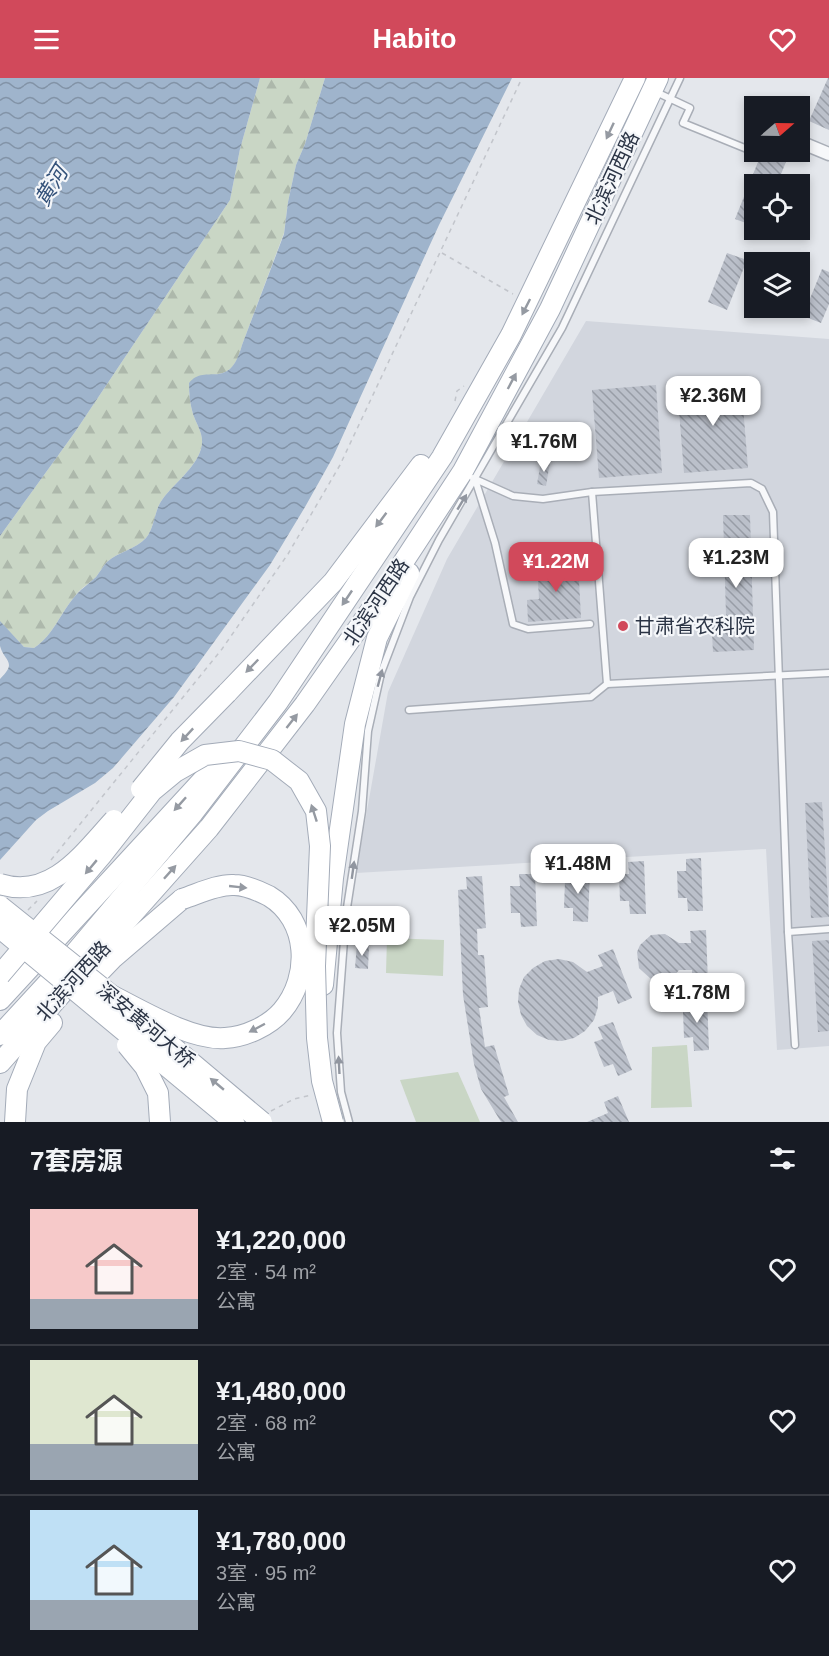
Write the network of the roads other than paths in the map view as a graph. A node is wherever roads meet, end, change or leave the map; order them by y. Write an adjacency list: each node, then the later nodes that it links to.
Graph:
1 (680, 78): 3 (lane)
2 (634, 80): 3 (lane); 7 (main road, 北滨河西路, one-way to 7)
3 (660, 89): 5 (lane); 8 (main road, 北滨河西路, one-way to 3)
4 (810, 145): 6 (street)
5 (744, 148)
6 (829, 153)
7 (512, 335): 8 (main road, 北滨河西路); 17 (main road, one-way to 17, bridge)
8 (457, 467): 9 (lane); 10 (main road, 北滨河西路); 11 (lane); 15 (main road, 北滨河西路, one-way to 15); 38 (lane, one-way to 8)
9 (592, 492): 13 (lane); 14 (lane)
10 (444, 500): 19 (main road, 北滨河西路, one-way to 10); 30 (main road, bridge)
11 (590, 624)
12 (829, 673): 13 (lane)
13 (779, 676): 14 (lane); 22 (lane)
14 (607, 684): 16 (lane)
15 (278, 702): 25 (main road, one-way to 25); 29 (main road, 北滨河西路)
16 (409, 710)
17 (0, 884)
18 (0, 906): 26 (main road, 深安黄河大桥, bridge)
19 (131, 916): 23 (main road); 28 (main road, 北滨河西路)
20 (0, 928): 26 (main road, 深安黄河大桥, bridge)
21 (829, 929): 22 (lane)
22 (788, 932): 31 (lane)
23 (112, 958): 26 (main road, one-way to 26, bridge); 27 (main road)
24 (0, 975): 30 (main road, one-way to 24, bridge)
25 (0, 999)
26 (104, 1002): 33 (main road, 深安黄河大桥, one-way to 26, bridge); 35 (main road, bridge); 36 (main road, 深安黄河大桥, bridge)
27 (68, 1005): 28 (main road); 34 (main road)
28 (33, 1026): 32 (main road, 北滨河西路)
29 (0, 1035)
30 (317, 1038): 37 (main road, bridge)
31 (795, 1045)
32 (0, 1063)
33 (266, 1117)
34 (15, 1122)
35 (160, 1122)
36 (234, 1122)
37 (333, 1122)
38 (349, 1122)

